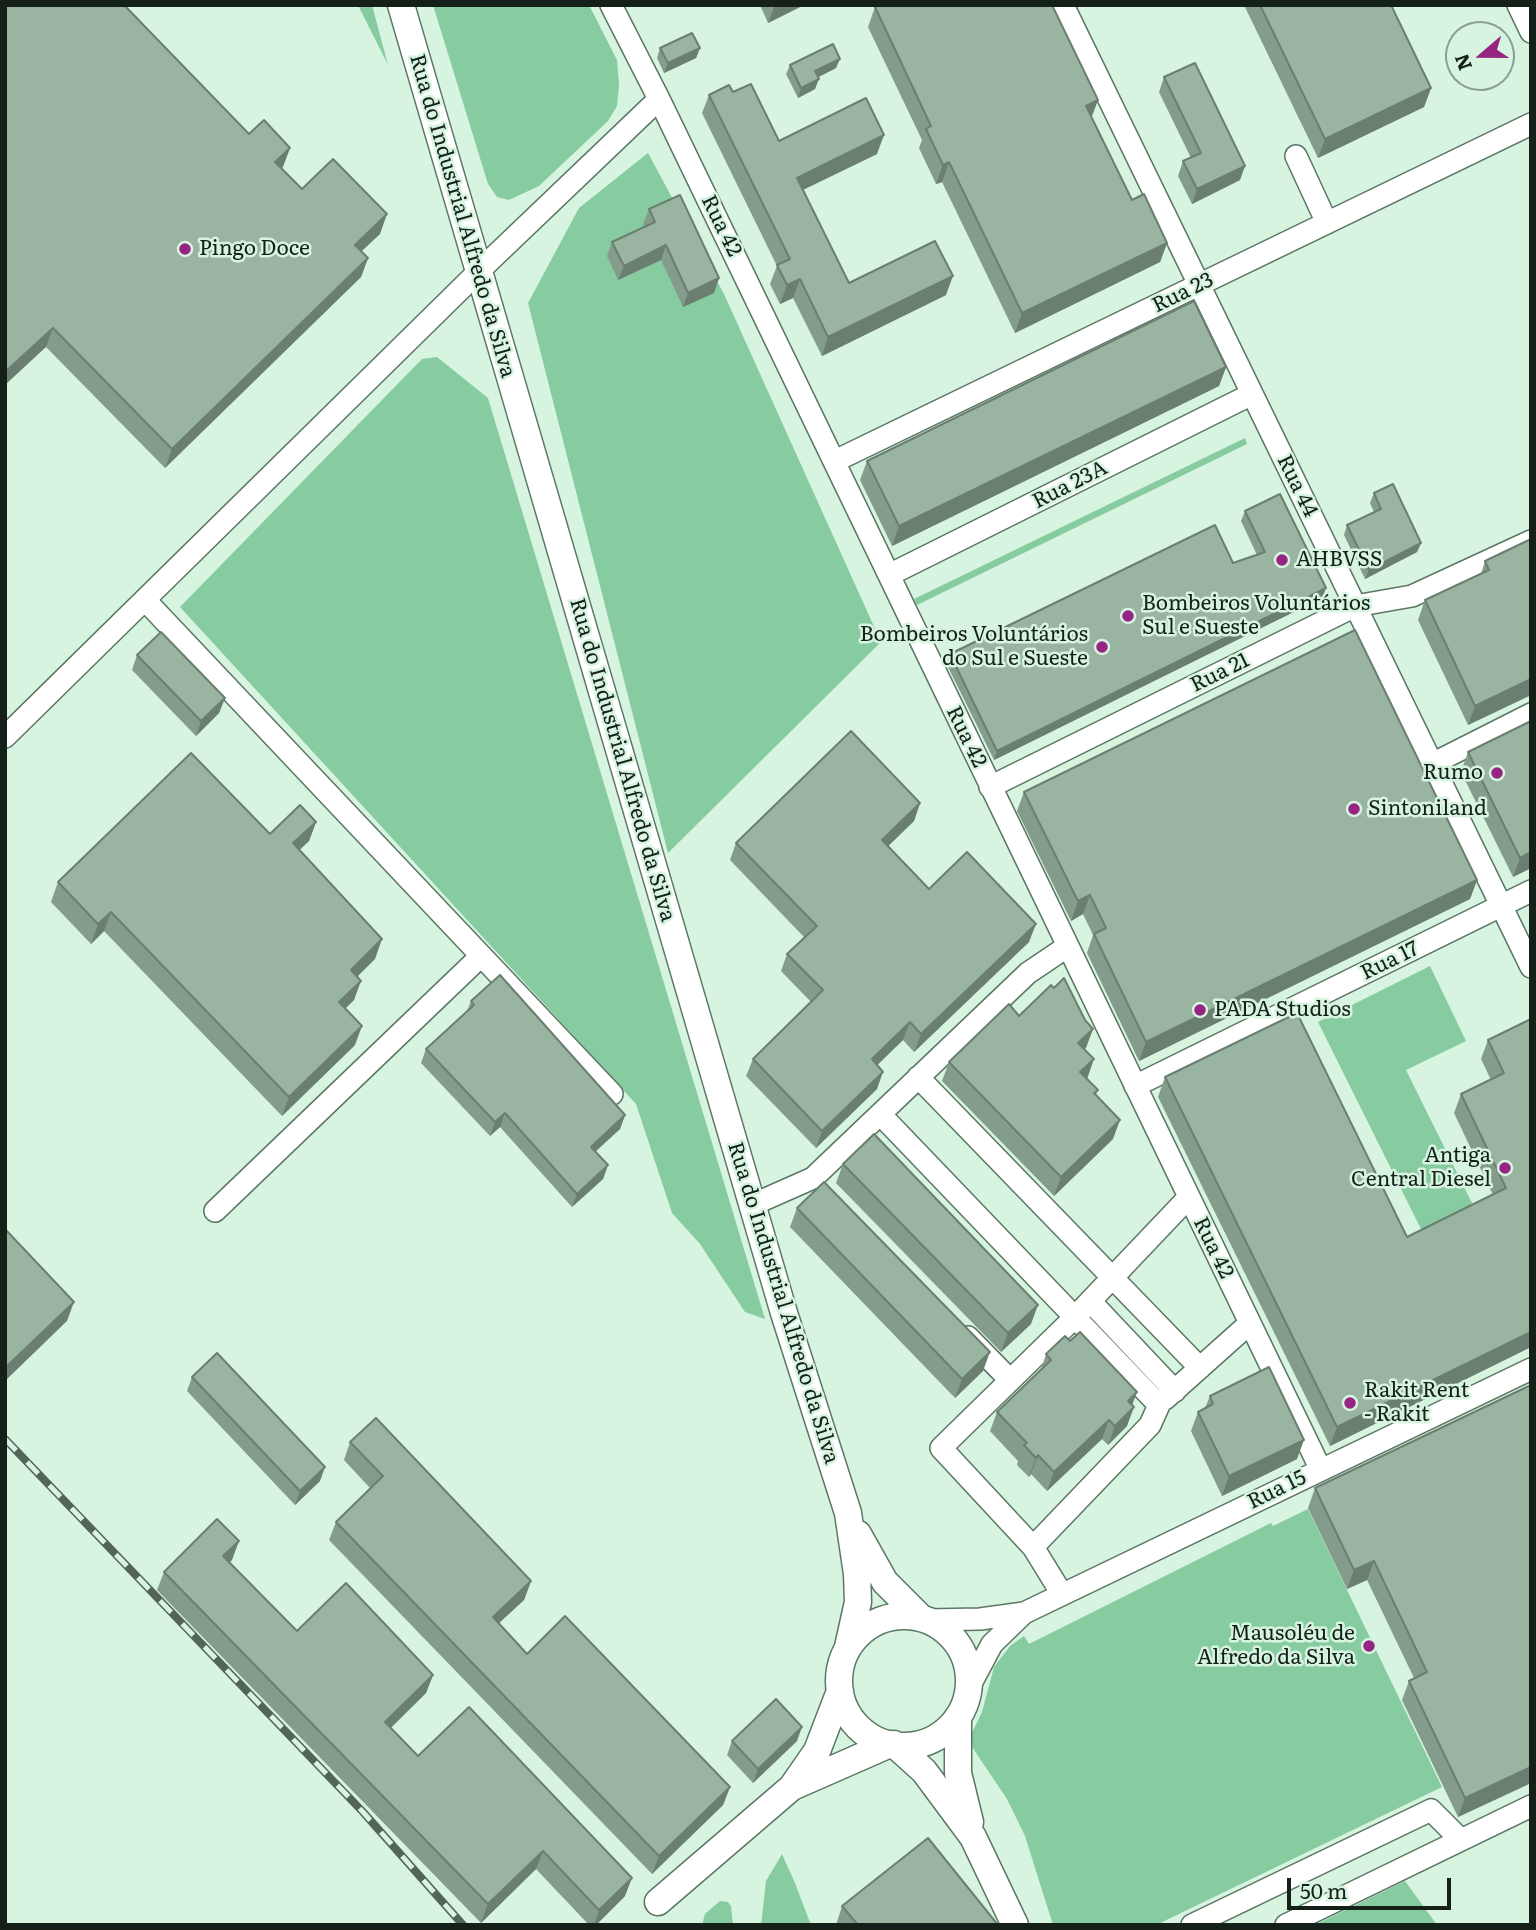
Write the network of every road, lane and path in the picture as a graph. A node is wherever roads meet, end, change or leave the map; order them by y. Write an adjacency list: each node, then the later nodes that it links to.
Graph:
1 (401, 5): 10 (street, Rua do Industrial Alfredo da Silva)
2 (611, 5): 6 (street, Rua 42)
3 (1063, 5): 11 (street, Rua 44)
4 (1518, 5): 5 (street)
5 (1531, 32)
6 (659, 99): 10 (street); 13 (street, Rua 42)
7 (1531, 124): 9 (street, Rua 23)
8 (1296, 156): 9 (street)
9 (1327, 223): 11 (street, Rua 23)
10 (479, 271): 16 (street); 34 (street, Rua do Industrial Alfredo da Silva)
11 (1199, 285): 12 (street, Rua 44); 13 (street, Rua 23)
12 (1252, 394): 15 (street, Rua 23A); 17 (street, Rua 44)
13 (835, 461): 15 (street, Rua 42)
14 (1531, 541): 17 (street, Rua 21)
15 (889, 575): 21 (street, Rua 42)
16 (145, 600): 19 (street); 25 (street)
17 (1355, 606): 20 (street, Rua 44); 21 (street, Rua 21)
18 (1529, 720): 20 (street)
19 (5, 737)
20 (1432, 764): 23 (street, Rua 44)
21 (990, 787): 24 (street, Rua 42)
22 (1531, 891): 23 (street, Rua 17)
23 (1501, 906): 26 (street, Rua 44); 28 (street, Rua 17)
24 (1068, 946): 27 (street); 28 (street, Rua 42)
25 (481, 956): 29 (street); 35 (street)
26 (1531, 967)
27 (918, 1077): 30 (street); 36 (street)
28 (1135, 1086): 33 (street, Rua 42)
29 (612, 1094)
30 (880, 1114): 31 (street); 38 (street)
31 (813, 1178): 32 (street); 34 (street)
32 (832, 1197)
33 (1189, 1197): 36 (street); 40 (street, Rua 42)
34 (752, 1205): 47 (street, Rua do Industrial Alfredo da Silva)
35 (215, 1211)
36 (1112, 1278): 37 (street); 41 (street)
37 (1090, 1301): 38 (street); 44 (street)
38 (1074, 1317): 43 (street); 45 (street)
39 (954, 1322): 43 (street)
40 (1250, 1323): 41 (street); 46 (street, Rua 42)
41 (1200, 1368): 44 (street)
42 (1531, 1369): 46 (street, Rua 15)
43 (1010, 1380): 48 (street)
44 (1175, 1391): 45 (street)
45 (1159, 1405): 48 (street)
46 (1321, 1470): 49 (street, Rua 15)
47 (848, 1513): 51 (street, Rua do Industrial Alfredo da Silva); 52 (street, Rua do Industrial Alfredo da Silva)
48 (1033, 1547): 49 (street)
49 (1062, 1594): 50 (street, Rua 15)
50 (1024, 1613): 51 (street, Rua 15); 53 (street, Rua 15)
51 (924, 1619): 52 (street); 53 (street)
52 (848, 1647): 54 (street)
53 (968, 1689): 55 (street)
54 (840, 1691): 56 (street); 57 (street)
55 (958, 1717): 56 (street); 59 (street)
56 (892, 1744): 57 (street); 59 (street)
57 (792, 1787): 61 (street)
58 (1531, 1806): 60 (street)
59 (973, 1837): 62 (street)
60 (1460, 1839): 63 (street); 64 (street)
61 (659, 1902)
62 (1015, 1925)
63 (1192, 1925)
64 (1286, 1925)

